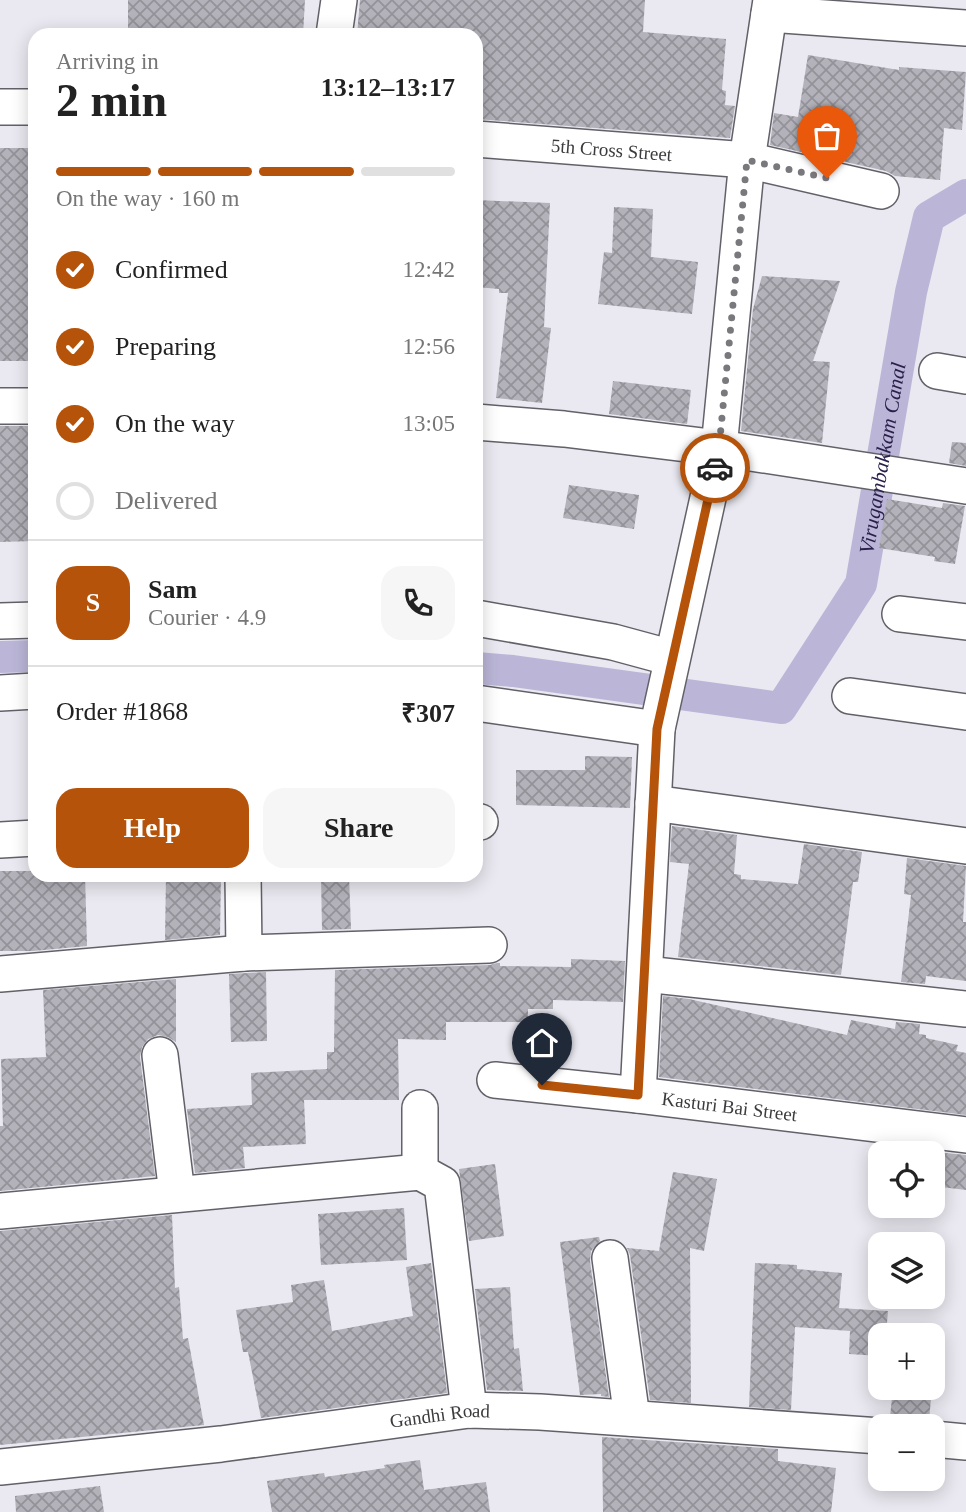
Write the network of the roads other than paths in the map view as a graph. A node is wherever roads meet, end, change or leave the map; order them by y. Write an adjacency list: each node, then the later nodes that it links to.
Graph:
1 (339, 0): 3 (street)
2 (770, 7): 4 (street); 8 (street)
3 (335, 28)
4 (966, 28)
5 (0, 107): 6 (street)
6 (28, 107)
7 (483, 140): 8 (street, 5th Cross Street)
8 (747, 160): 9 (street, 5th Cross Street); 13 (street)
9 (881, 191)
10 (0, 406): 11 (street)
11 (28, 406)
12 (483, 423): 13 (street)
13 (719, 448): 14 (street); 20 (street)
14 (951, 484)
15 (900, 614): 19 (street)
16 (483, 619): 20 (street)
17 (28, 620): 18 (street)
18 (0, 621)
19 (966, 622)
20 (672, 658): 26 (street)
21 (28, 691): 22 (street)
22 (0, 693)
23 (850, 696): 25 (street)
24 (483, 705): 26 (street)
25 (966, 712)
26 (657, 729): 27 (street)
27 (653, 803): 30 (street); 35 (street)
28 (28, 838): 29 (street)
29 (0, 839)
30 (966, 846)
31 (243, 882): 33 (street)
32 (489, 945): 33 (street)
33 (244, 953): 34 (street)
34 (0, 974)
35 (645, 974): 36 (street); 39 (street)
36 (966, 1009)
37 (160, 1055): 43 (street)
38 (495, 1080): 39 (street, Kasturi Bai Street)
39 (638, 1095): 41 (street, Kasturi Bai Street)
40 (420, 1108): 42 (street)
41 (966, 1135)
42 (421, 1172): 43 (street); 46 (street)
43 (177, 1194): 44 (street)
44 (0, 1211)
45 (610, 1258): 47 (street)
46 (469, 1410): 47 (street, Gandhi Road); 51 (street, Gandhi Road)
47 (632, 1418): 48 (street, Gandhi Road)
48 (868, 1435)
49 (945, 1440): 50 (street)
50 (966, 1442)
51 (0, 1467)

